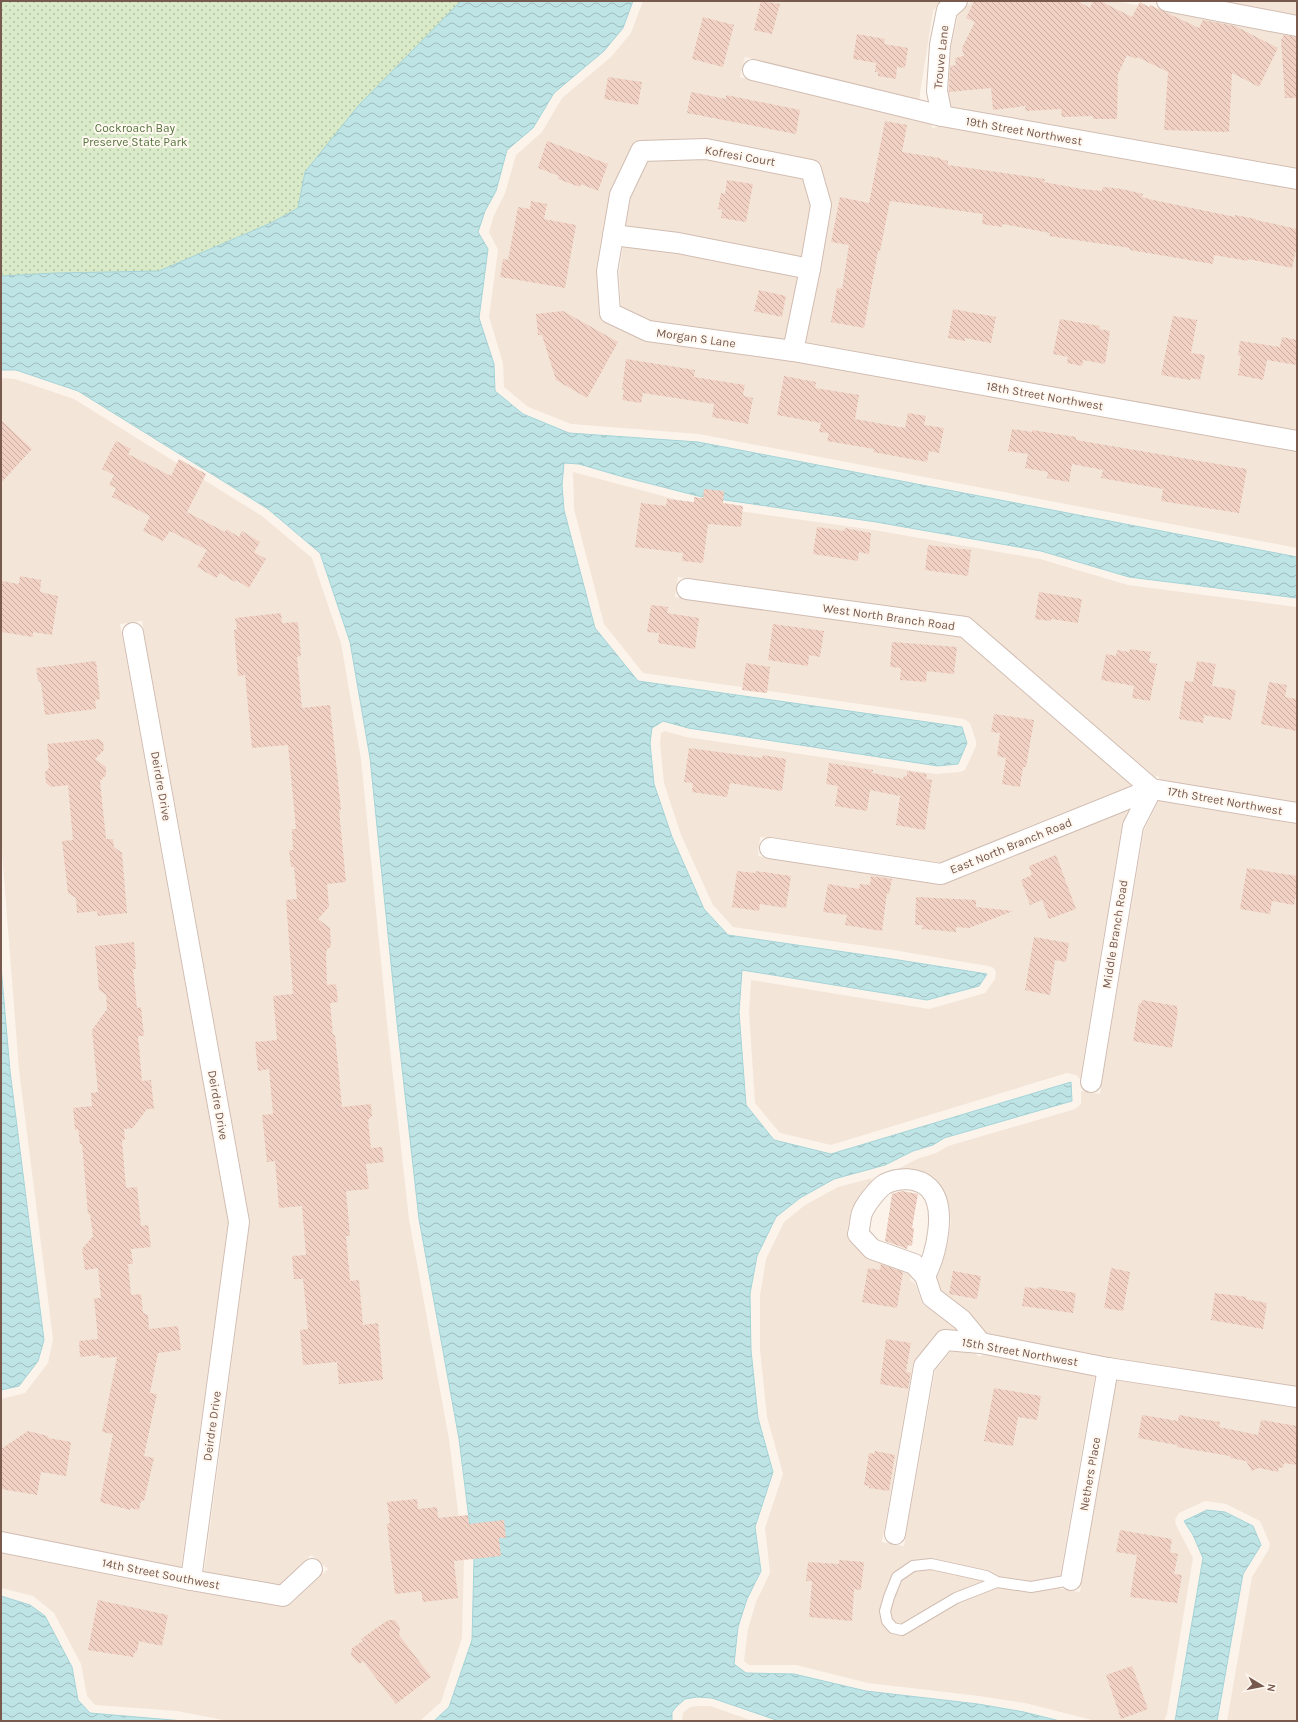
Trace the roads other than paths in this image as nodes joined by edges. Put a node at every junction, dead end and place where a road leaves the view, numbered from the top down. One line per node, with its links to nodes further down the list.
1 (957, 1): 5 (street, Trouve Lane)
2 (1167, 1): 3 (street)
3 (1297, 26)
4 (753, 70): 5 (street, 19th Street Northwest)
5 (942, 116): 6 (street, 19th Street Northwest)
6 (1297, 179)
7 (613, 235): 8 (street); 8 (street, Kofresi Court); 9 (street, Morgan S Lane)
8 (810, 269): 9 (street, Kofresi Court)
9 (793, 351): 10 (street, 18th Street Northwest)
10 (1297, 441)
11 (687, 589): 13 (street, West North Branch Road)
12 (133, 633): 24 (street, Deirdre Drive)
13 (1152, 789): 14 (street, 17th Street Northwest); 15 (street, East North Branch Road); 16 (street, Middle Branch Road)
14 (1297, 813)
15 (770, 848)
16 (1091, 1082)
17 (925, 1276): 17 (street); 18 (street)
18 (981, 1343): 19 (street, 15th Street Northwest); 21 (street, 15th Street Northwest)
19 (1108, 1368): 20 (street, 15th Street Northwest); 25 (street, Nethers Place)
20 (1297, 1397)
21 (895, 1534)
22 (1, 1542): 24 (street, 14th Street Southwest)
23 (312, 1569): 24 (street, 14th Street Southwest)
24 (191, 1580)
25 (1071, 1580): 26 (lane)
26 (997, 1582): 26 (lane)

